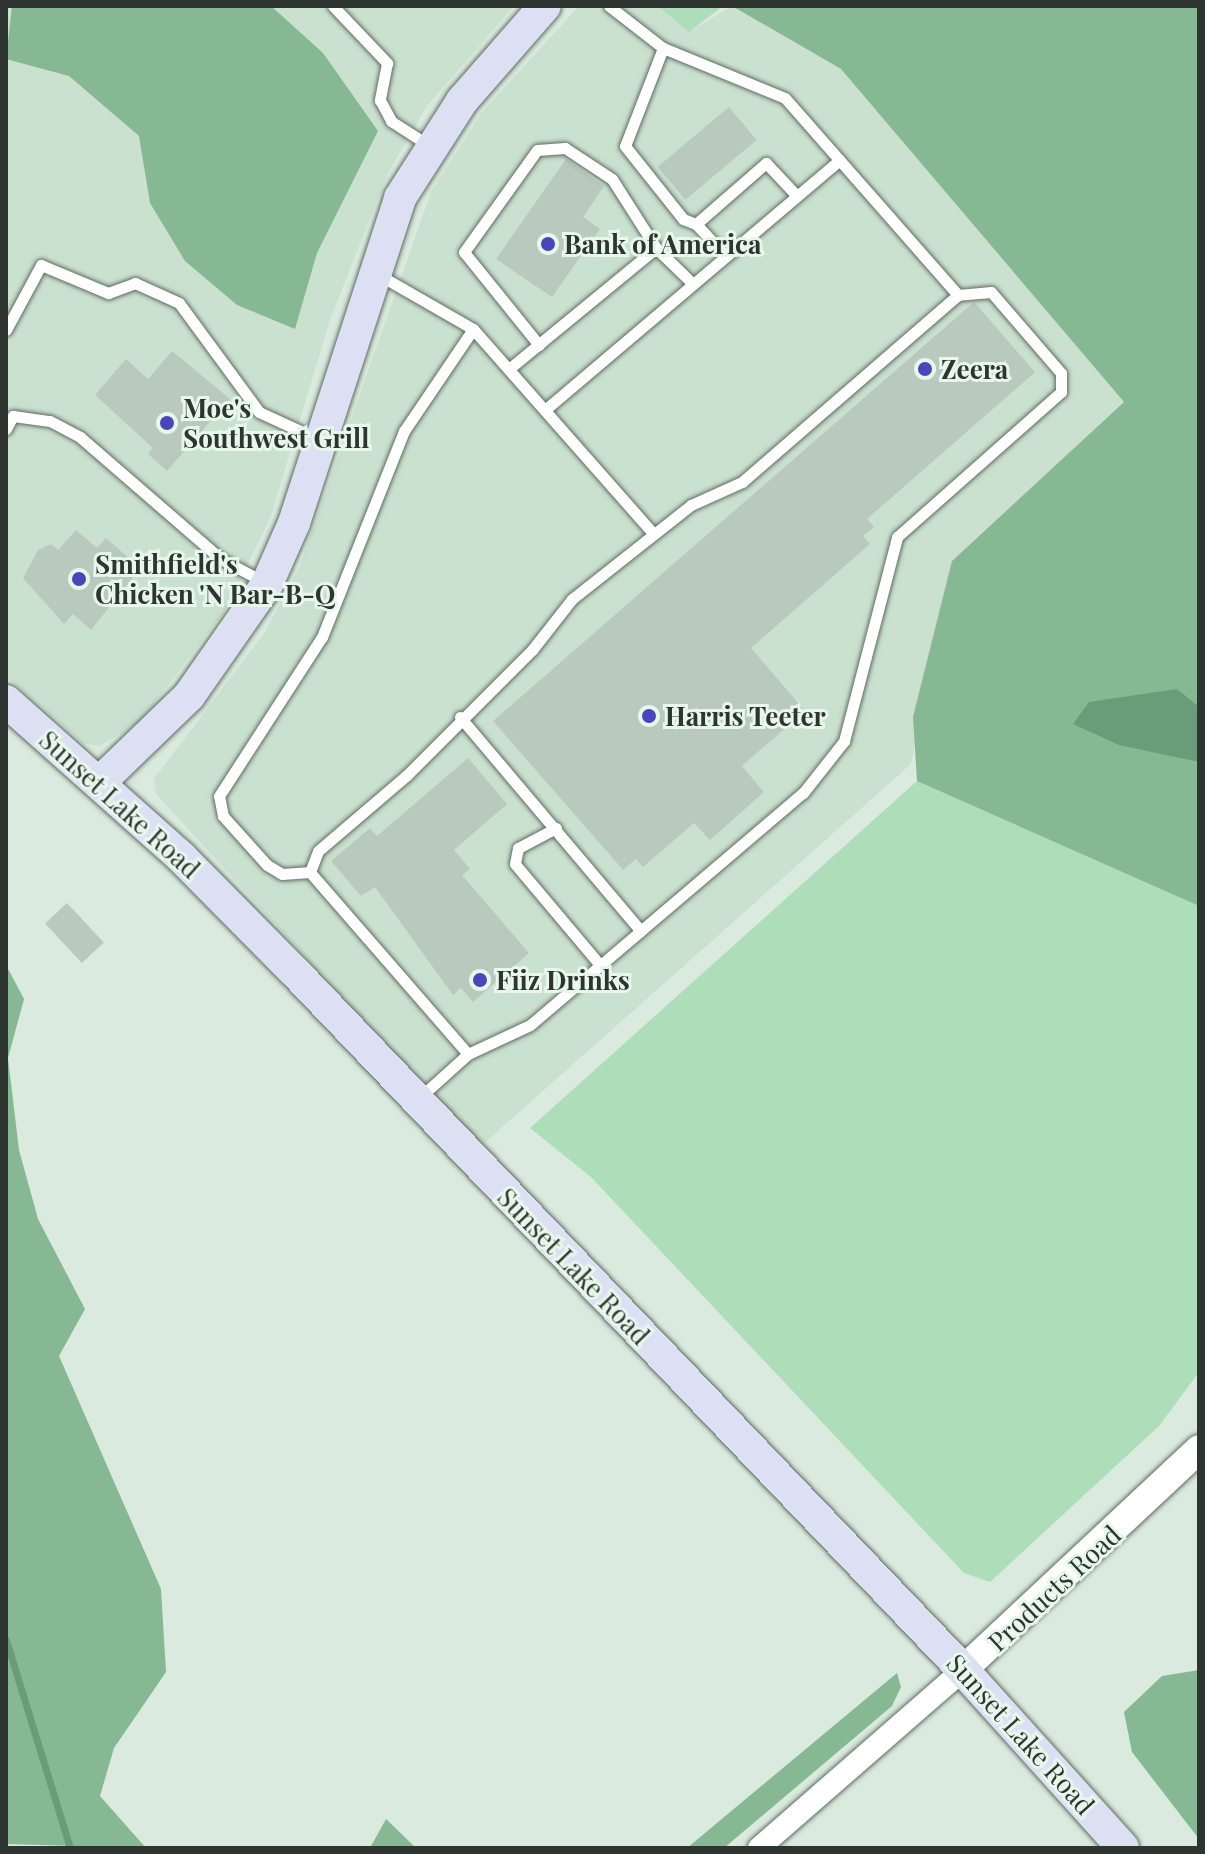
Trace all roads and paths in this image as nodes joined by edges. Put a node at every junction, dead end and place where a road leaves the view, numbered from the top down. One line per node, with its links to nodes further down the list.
1 (333, 6): 5 (lane)
2 (545, 6): 5 (main road)
3 (609, 6): 4 (lane)
4 (663, 48): 6 (lane); 8 (lane)
5 (429, 146): 11 (main road)
6 (840, 160): 7 (lane); 13 (lane)
7 (796, 195): 8 (lane); 10 (lane)
8 (696, 224): 10 (lane)
9 (656, 248): 12 (lane); 16 (lane); 16 (lane)
10 (724, 254): 12 (lane)
11 (371, 272): 14 (lane); 20 (main road)
12 (692, 283): 18 (lane)
13 (958, 295): 21 (lane); 28 (lane)
14 (473, 329): 17 (lane); 27 (lane)
15 (6, 330): 20 (lane)
16 (539, 345): 17 (lane)
17 (510, 368): 18 (lane)
18 (546, 409): 21 (lane)
19 (6, 429): 22 (lane)
20 (321, 440): 22 (main road)
21 (652, 532): 24 (lane)
22 (267, 584): 25 (main road)
23 (6, 701): 25 (main road, Sunset Lake Road)
24 (460, 717): 26 (lane); 27 (lane)
25 (100, 782): 31 (main road, Sunset Lake Road)
26 (556, 828): 28 (lane); 29 (lane)
27 (310, 872): 30 (lane)
28 (641, 931): 29 (lane)
29 (600, 965): 30 (lane)
30 (468, 1054): 31 (lane)
31 (415, 1102): 33 (main road, Sunset Lake Road)
32 (1199, 1449): 33 (street, Products Road)
33 (963, 1670): 34 (street, Products Road); 35 (main road, Sunset Lake Road)
34 (759, 1848)
35 (1123, 1848)

